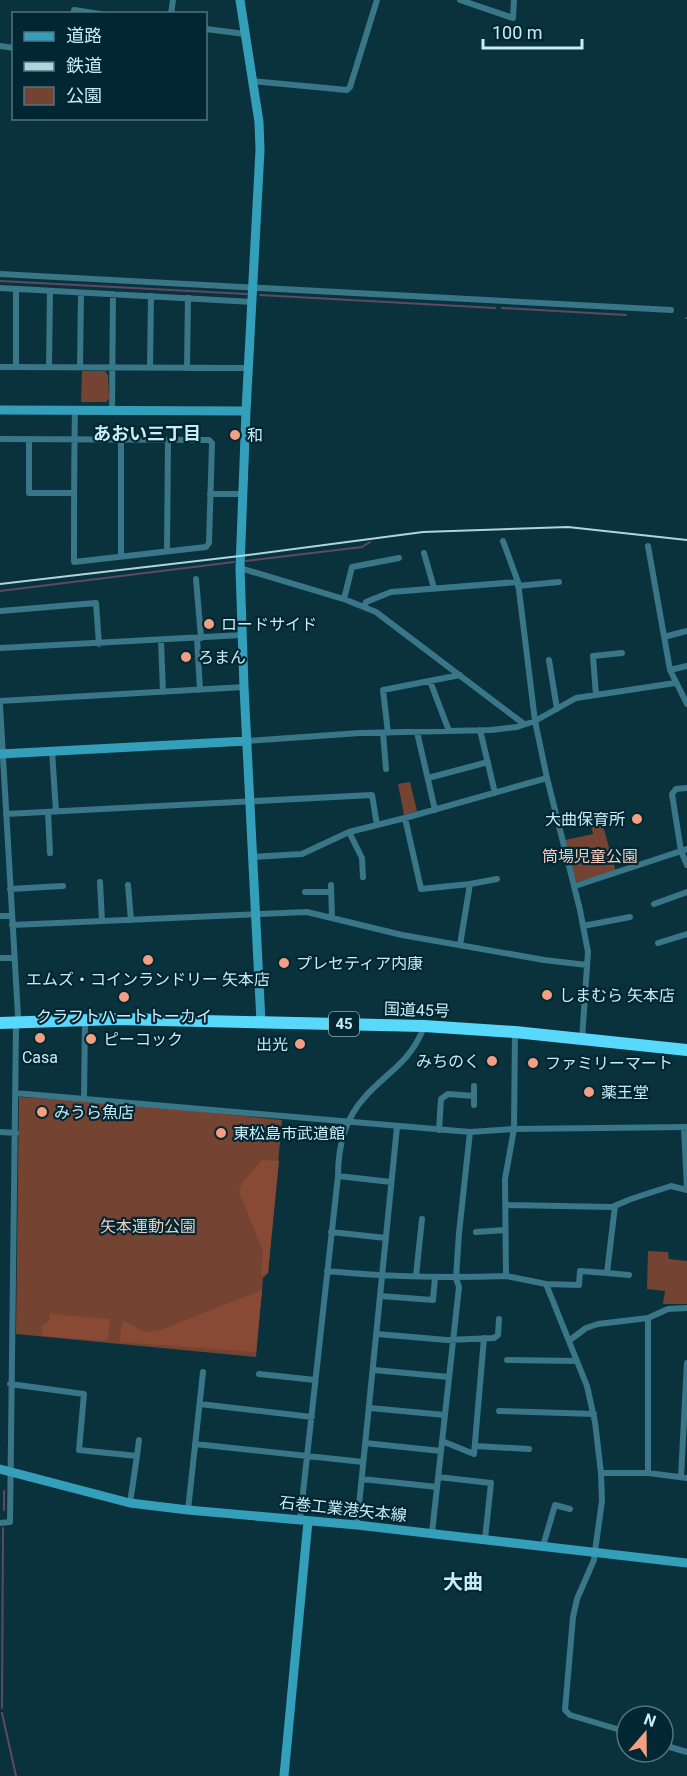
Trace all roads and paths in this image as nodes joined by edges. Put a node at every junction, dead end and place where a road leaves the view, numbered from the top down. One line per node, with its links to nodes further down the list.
1 (76, 0): 6 (street)
2 (240, 0): 8 (street)
3 (377, 0): 9 (street)
4 (460, 0): 5 (street)
5 (514, 0)
6 (74, 12)
7 (207, 29): 8 (street)
8 (245, 34): 9 (street)
9 (252, 81): 12 (street)
10 (0, 274): 12 (street)
11 (0, 288): 13 (street)
12 (254, 288): 19 (street); 20 (street)
13 (16, 289): 14 (street); 22 (street)
14 (50, 291): 15 (street); 23 (street)
15 (81, 293): 16 (street); 24 (street)
16 (112, 294): 17 (street); 25 (street)
17 (151, 296): 18 (street); 26 (street)
18 (188, 298): 19 (street); 27 (street)
19 (253, 302): 28 (street)
20 (671, 310)
21 (0, 367): 22 (street)
22 (16, 367): 23 (street)
23 (49, 367): 24 (street)
24 (80, 367): 25 (street)
25 (112, 367): 26 (street); 31 (street)
26 (150, 367): 27 (street)
27 (187, 368): 28 (street)
28 (249, 368): 32 (street)
29 (0, 410): 30 (street)
30 (75, 410): 31 (street); 35 (street)
31 (112, 411): 32 (street)
32 (246, 411): 40 (street)
33 (0, 439): 34 (street)
34 (29, 440): 35 (street); 38 (street)
35 (75, 440): 36 (street); 38 (street)
36 (122, 440): 37 (street); 45 (street)
37 (168, 440): 39 (street); 43 (street)
38 (74, 493): 45 (street)
39 (210, 494): 40 (street); 43 (street)
40 (243, 494): 47 (street)
41 (503, 541): 50 (street)
42 (648, 546): 57 (street)
43 (167, 551): 45 (street)
44 (424, 553): 51 (street)
45 (121, 556)
46 (399, 558): 52 (street)
47 (240, 568): 52 (street); 56 (street)
48 (196, 579): 58 (street)
49 (559, 582): 50 (street)
50 (518, 584): 51 (street); 76 (street)
51 (434, 588): 53 (street)
52 (344, 599): 53 (street)
53 (364, 606): 66 (street)
54 (0, 611): 60 (street)
55 (687, 631): 57 (street)
56 (242, 635): 58 (street); 69 (street)
57 (664, 637): 65 (street)
58 (199, 638): 59 (street); 70 (street)
59 (161, 640): 60 (street); 71 (street)
60 (99, 644): 61 (street)
61 (0, 648)
62 (622, 653): 72 (street)
63 (549, 660): 75 (street)
64 (687, 666): 65 (street)
65 (670, 670): 68 (street)
66 (460, 675): 67 (street); 77 (street)
67 (430, 681): 79 (street); 81 (street)
68 (675, 683): 72 (street); 74 (street)
69 (244, 687): 70 (street); 82 (street)
70 (200, 690): 71 (street)
71 (163, 692): 73 (street)
72 (596, 695): 75 (street)
73 (0, 703): 84 (street)
74 (687, 704)
75 (557, 709): 76 (street)
76 (535, 721): 77 (street); 87 (street)
77 (524, 724): 78 (street)
78 (480, 730): 79 (street); 85 (street)
79 (449, 731): 80 (street)
80 (417, 732): 81 (street); 88 (street)
81 (386, 733): 82 (street); 86 (street)
82 (247, 741): 83 (street); 92 (street)
83 (52, 751): 84 (street); 95 (street)
84 (1, 754): 91 (street)
85 (488, 762): 88 (street); 90 (street)
86 (386, 769)
87 (547, 777): 90 (street); 113 (street)
88 (428, 778): 93 (street)
89 (687, 788): 100 (street)
90 (495, 793): 93 (street)
91 (2, 796): 96 (street)
92 (250, 803): 95 (street); 98 (street); 102 (street)
93 (435, 810): 97 (street)
94 (48, 812): 95 (street); 96 (street); 101 (street)
95 (56, 812)
96 (6, 814): 105 (street)
97 (405, 818): 98 (street); 109 (street)
98 (377, 825): 99 (street)
99 (349, 832): 102 (street); 106 (street)
100 (684, 850): 103 (street); 113 (street)
101 (50, 853)
102 (252, 857): 119 (street)
103 (687, 865)
104 (0, 869): 105 (street)
105 (9, 869): 114 (street)
106 (363, 877)
107 (497, 879): 109 (street)
108 (100, 882): 125 (street)
109 (470, 884): 130 (street)
110 (128, 885): 124 (street)
111 (330, 885): 116 (street)
112 (63, 886): 114 (street)
113 (574, 886): 127 (street)
114 (10, 889): 121 (street)
115 (305, 892): 116 (street)
116 (331, 892): 123 (street)
117 (687, 892): 118 (street)
118 (654, 904)
119 (256, 914): 123 (street); 124 (street); 136 (street)
120 (0, 916): 121 (street)
121 (11, 916): 126 (street)
122 (630, 917): 127 (street)
123 (332, 918): 130 (street)
124 (131, 920): 125 (street)
125 (102, 921): 126 (street)
126 (12, 926): 132 (street)
127 (583, 926): 133 (street)
128 (687, 934): 129 (street)
129 (658, 943)
130 (460, 945): 133 (street)
131 (0, 958): 132 (street)
132 (14, 958): 135 (street)
133 (586, 964): 140 (street)
134 (86, 1019): 135 (highway, 国道45号 / 45); 136 (highway, 国道45号 / 45); 145 (street)
135 (17, 1022): 137 (highway, 国道45号 / 45); 143 (street)
136 (261, 1022): 138 (highway, 国道45号 / 45)
137 (0, 1023)
138 (424, 1026): 139 (highway, 国道45号 / 45); 147 (street)
139 (515, 1032): 140 (highway, 国道45号 / 45); 150 (street)
140 (582, 1040): 141 (highway, 国道45号 / 45)
141 (687, 1050)
142 (474, 1086): 144 (street)
143 (15, 1093): 145 (street); 154 (street)
144 (474, 1096): 146 (street); 151 (street)
145 (84, 1099): 147 (street)
146 (474, 1105)
147 (349, 1123): 148 (street); 155 (street)
148 (397, 1127): 151 (street); 156 (street)
149 (686, 1127): 150 (street); 157 (street)
150 (514, 1129): 153 (street); 158 (street)
151 (439, 1130): 153 (street)
152 (0, 1132): 154 (street)
153 (470, 1132): 172 (street)
154 (16, 1133): 190 (street)
155 (338, 1176): 156 (street); 162 (street)
156 (391, 1182): 164 (street)
157 (687, 1189): 159 (street)
158 (506, 1205): 159 (street); 161 (street)
159 (615, 1206): 166 (street)
160 (422, 1219): 169 (street)
161 (505, 1230): 163 (street); 170 (street)
162 (332, 1232): 164 (street); 165 (street)
163 (476, 1232)
164 (386, 1238): 168 (street)
165 (327, 1271): 168 (street); 189 (street)
166 (607, 1274): 167 (street); 173 (street)
167 (629, 1275)
168 (382, 1276): 169 (street); 174 (street)
169 (416, 1276): 171 (street)
170 (506, 1276): 172 (street); 173 (street)
171 (435, 1278): 172 (street); 174 (street)
172 (456, 1278): 180 (street)
173 (546, 1284): 181 (street)
174 (380, 1296): 178 (street)
175 (687, 1308): 176 (street)
176 (648, 1318): 181 (street); 212 (street)
177 (499, 1319): 179 (street)
178 (377, 1334): 180 (street); 185 (street)
179 (484, 1338): 180 (street); 202 (street)
180 (453, 1339): 188 (street)
181 (570, 1340): 183 (street)
182 (507, 1360): 183 (street)
183 (577, 1361): 194 (street)
184 (687, 1364): 197 (street)
185 (374, 1370): 188 (street); 192 (street)
186 (203, 1372): 191 (street)
187 (259, 1374): 189 (street)
188 (449, 1377): 195 (street)
189 (315, 1380): 196 (street)
190 (10, 1384): 205 (street); 210 (street)
191 (200, 1404): 196 (street); 201 (street)
192 (369, 1408): 195 (street); 200 (street)
193 (499, 1411): 194 (street)
194 (594, 1414): 211 (street)
195 (445, 1415): 199 (street)
196 (312, 1417): 206 (street)
197 (684, 1433): 208 (street)
198 (139, 1440): 205 (street)
199 (442, 1441): 202 (street); 204 (street)
200 (365, 1443): 204 (street); 207 (street)
201 (195, 1444): 206 (street); 219 (street)
202 (475, 1446): 203 (street)
203 (529, 1449)
204 (441, 1451): 213 (street)
205 (136, 1456): 217 (street)
206 (307, 1457): 207 (street); 220 (street)
207 (363, 1462): 215 (street)
208 (684, 1463): 214 (street)
209 (0, 1469): 210 (street, 石巻工業港矢本線)
210 (11, 1471): 217 (street, 石巻工業港矢本線); 221 (street)
211 (601, 1473): 212 (street); 226 (street)
212 (648, 1473): 214 (street)
213 (438, 1477): 216 (street); 224 (street)
214 (684, 1478)
215 (362, 1479): 216 (street); 222 (street)
216 (437, 1487): 223 (street)
217 (130, 1503): 219 (street, 石巻工業港矢本線)
218 (570, 1509): 225 (street)
219 (188, 1510): 220 (street, 石巻工業港矢本線)
220 (304, 1520): 222 (street, 石巻工業港矢本線); 229 (street)
221 (0, 1523)
222 (357, 1525): 223 (street, 石巻工業港矢本線)
223 (432, 1533): 224 (street, 石巻工業港矢本線)
224 (485, 1539): 225 (street, 石巻工業港矢本線)
225 (543, 1546): 226 (street, 石巻工業港矢本線)
226 (595, 1551): 227 (street, 石巻工業港矢本線); 228 (street)
227 (687, 1563)
228 (615, 1728)
229 (284, 1776)

